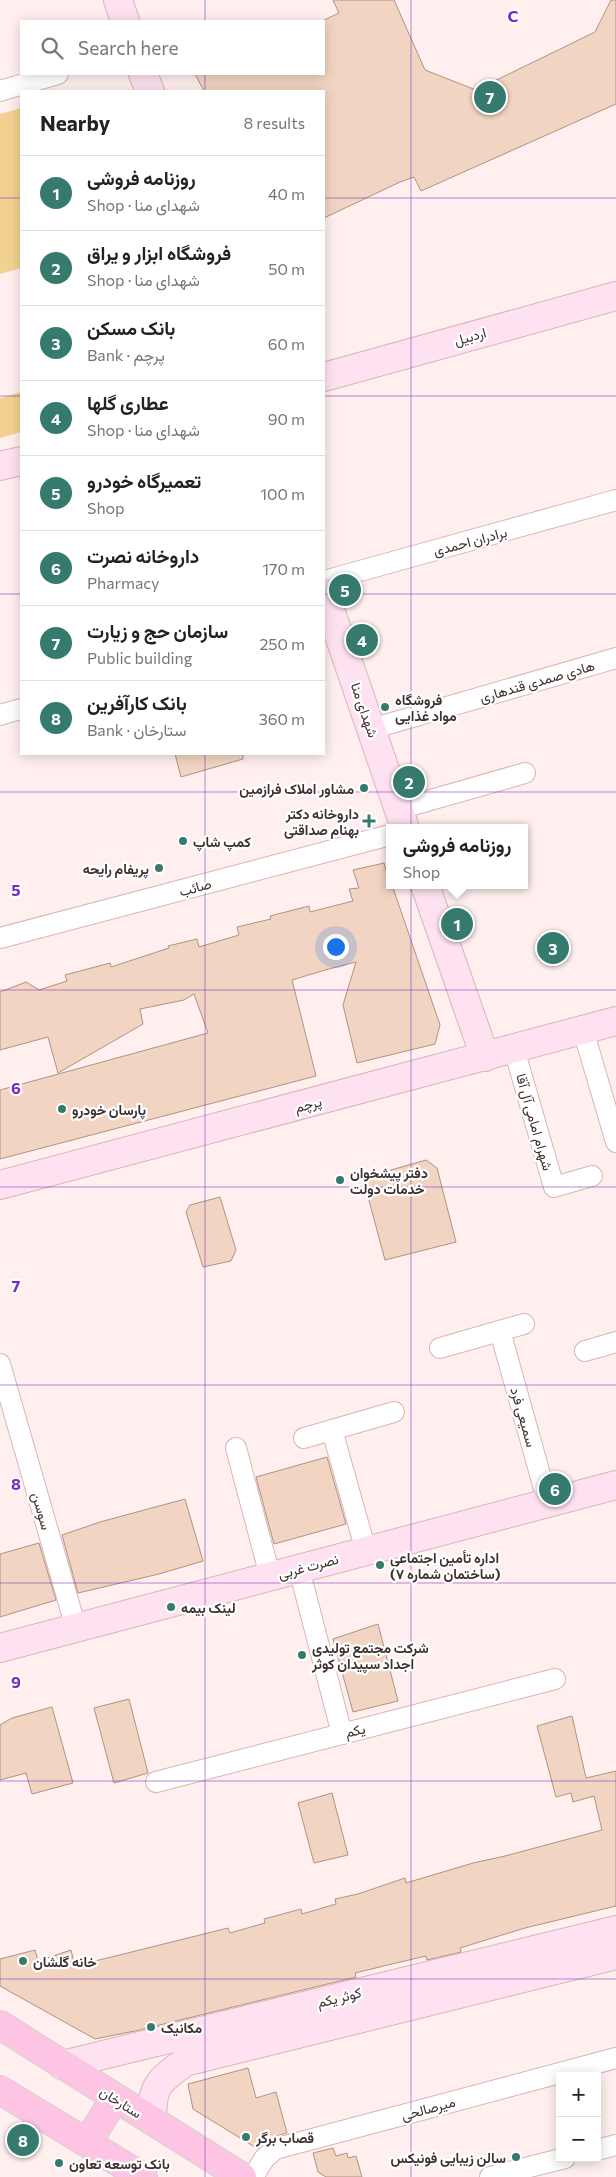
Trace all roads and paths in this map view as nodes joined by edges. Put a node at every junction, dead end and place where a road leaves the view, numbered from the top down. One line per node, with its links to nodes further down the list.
1 (118, 0): 2 (street)
2 (125, 20)
3 (55, 75): 6 (street)
4 (144, 75): 5 (street)
5 (150, 90)
6 (0, 92)
7 (616, 296): 8 (street, اردبیل)
8 (325, 377)
9 (20, 461): 10 (street)
10 (0, 466)
11 (616, 500): 12 (street, برادران احمدی)
12 (325, 581)
13 (325, 598): 14 (street, شهدای منا)
14 (330, 627): 18 (street, شهدای منا)
15 (616, 658): 18 (street, هادی صمدی قندهاری)
16 (20, 709): 17 (street)
17 (0, 714)
18 (371, 730): 20 (street, شهدای منا)
19 (525, 774): 20 (street)
20 (402, 818)
21 (386, 836): 23 (street, صائب)
22 (426, 889): 27 (street)
23 (0, 938)
24 (616, 1021): 25 (street, پرچم)
25 (583, 1030): 26 (street, پرچم); 28 (street)
26 (514, 1049): 27 (street, پرچم); 29 (street, شهرام امامی آل آقا)
27 (485, 1057): 30 (street, پرچم)
28 (616, 1142)
29 (592, 1176)
30 (0, 1185)
31 (524, 1324): 32 (street)
32 (500, 1331): 34 (street); 42 (street, سمیعی فرد)
33 (616, 1342): 35 (street)
34 (440, 1348)
35 (585, 1351)
36 (0, 1364): 46 (street, سوسن)
37 (394, 1412): 38 (street)
38 (332, 1430): 39 (street); 43 (street)
39 (304, 1438)
40 (236, 1448): 45 (street)
41 (616, 1485): 42 (street, نصرت غربی)
42 (548, 1503): 43 (street, نصرت غربی)
43 (366, 1551): 44 (street, نصرت غربی)
44 (299, 1569): 45 (street, نصرت غربی); 49 (street)
45 (270, 1576): 46 (street, نصرت غربی)
46 (76, 1628): 47 (street, نصرت غربی)
47 (0, 1648)
48 (555, 1679): 49 (street, یکم)
49 (342, 1734): 50 (street, یکم)
50 (156, 1782)
51 (616, 1930): 55 (street, کوثر یکم)
52 (616, 1954): 58 (street)
53 (0, 2025): 55 (main road, ستارخان)
54 (616, 2058): 65 (street, میرصالحی)
55 (62, 2065): 57 (main road, ستارخان)
56 (0, 2090): 59 (main road)
57 (115, 2098): 58 (main road, ستارخان); 59 (main road)
58 (152, 2121): 64 (main road, ستارخان)
59 (87, 2143): 63 (main road)
60 (616, 2145): 61 (street)
61 (601, 2149)
62 (556, 2160): 66 (street)
63 (143, 2177)
64 (242, 2177)
65 (253, 2177)
66 (490, 2177)

